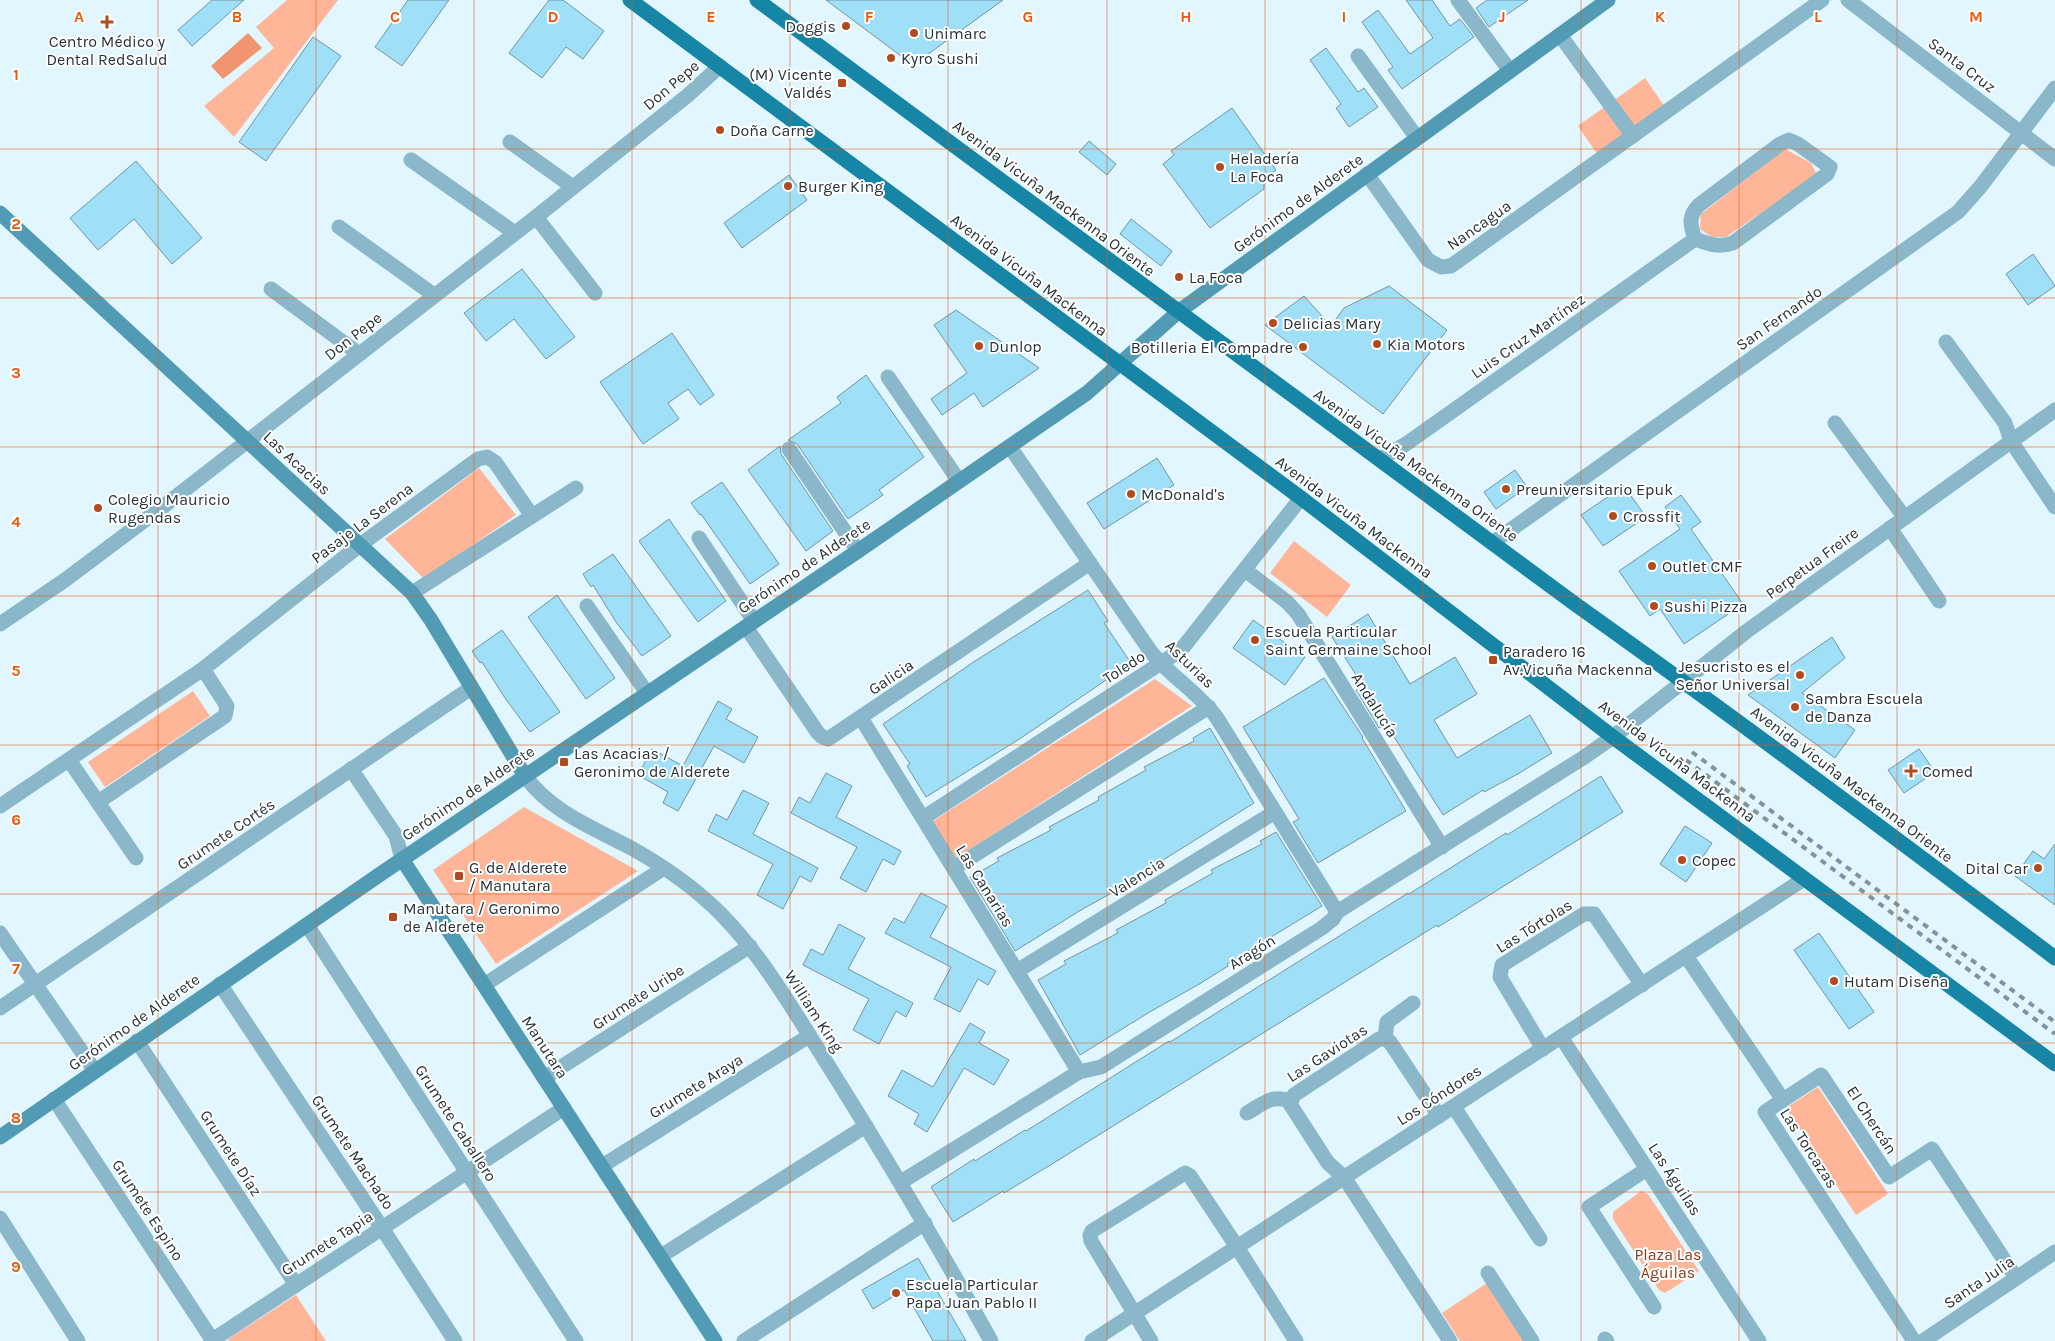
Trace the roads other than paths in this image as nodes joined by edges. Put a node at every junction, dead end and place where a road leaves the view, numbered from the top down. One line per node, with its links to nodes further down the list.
1 (630, 0): 9 (main road, Avenida Vicuña Mackenna)
2 (757, 0): 28 (main road, Avenida Vicuña Mackenna Oriente)
3 (1458, 0): 10 (street)
4 (1822, 0): 13 (street, Nancagua)
5 (1848, 0): 12 (street, Santa Cruz)
6 (1600, 2): 7 (main road, Gerónimo de Alderete)
7 (1560, 35): 10 (main road, Gerónimo de Alderete); 13 (street)
8 (1358, 56): 14 (street)
9 (720, 66): 19 (street, Don Pepe); 31 (main road, Avenida Vicuña Mackenna)
10 (1510, 71): 14 (main road, Gerónimo de Alderete)
11 (2055, 88): 12 (street, San Fernando)
12 (2021, 133): 16 (street, Santa Cruz); 48 (street, San Fernando)
13 (1633, 136): 18 (street, Nancagua)
14 (1417, 138): 18 (main road, Gerónimo de Alderete)
15 (510, 142): 19 (street)
16 (2055, 159)
17 (410, 160): 23 (street)
18 (1367, 174): 28 (main road, Gerónimo de Alderete)
19 (573, 186): 21 (street, Don Pepe)
20 (0, 213): 35 (main road, Las Acacias)
21 (536, 216): 23 (street, Don Pepe); 26 (street)
22 (339, 227): 27 (street)
23 (515, 233): 27 (street, Don Pepe)
24 (1695, 239): 24 (street); 39 (street, Luis Cruz Martínez)
25 (271, 289): 30 (street)
26 (594, 293)
27 (434, 295): 30 (street, Don Pepe)
28 (1178, 312): 31 (main road, Gerónimo de Alderete); 39 (main road, Avenida Vicuña Mackenna Oriente)
29 (1946, 342): 36 (street)
30 (359, 354): 35 (street, Don Pepe)
31 (1120, 364): 37 (main road, Gerónimo de Alderete); 42 (main road, Avenida Vicuña Mackenna)
32 (888, 377): 40 (street)
33 (2055, 410): 36 (street, Perpetua Freire)
34 (1835, 422): 45 (street)
35 (246, 441): 49 (main road, Las Acacias); 56 (street, Don Pepe)
36 (2011, 442): 43 (street); 45 (street, Perpetua Freire)
37 (1010, 446): 40 (main road, Gerónimo de Alderete); 51 (street, Asturias)
38 (789, 449): 50 (street)
39 (1380, 460): 48 (main road, Avenida Vicuña Mackenna Oriente)
40 (959, 481): 50 (main road, Gerónimo de Alderete)
41 (576, 488): 44 (street)
42 (1301, 498): 52 (street, Toledo); 65 (main road, Avenida Vicuña Mackenna)
43 (2055, 508)
44 (532, 516): 49 (street, Pasaje La Serena); 53 (street)
45 (1905, 518): 46 (street, Perpetua Freire)
46 (1890, 528): 54 (street); 60 (street, Perpetua Freire)
47 (699, 538): 57 (street)
48 (1492, 543): 60 (main road, Avenida Vicuña Mackenna Oriente)
49 (360, 545): 53 (main road, Las Acacias); 59 (street, Pasaje La Serena)
50 (858, 551): 57 (main road, Gerónimo de Alderete)
51 (1090, 563): 58 (street, Asturias); 64 (street, Galicia)
52 (1245, 570): 58 (street, Toledo); 73 (street, Andalucía)
53 (412, 594): 61 (main road, Las Acacias)
54 (1939, 600)
55 (587, 606): 62 (street)
56 (0, 624)
57 (750, 624): 62 (main road, Gerónimo de Alderete); 64 (street, Galicia)
58 (1161, 664): 63 (street, Asturias); 72 (street, Toledo)
59 (203, 669): 66 (street, Pasaje La Serena); 69 (street)
60 (1683, 681): 65 (street, Perpetua Freire); 84 (main road, Avenida Vicuña Mackenna Oriente)
61 (471, 688): 67 (street, Grumete Cortés); 68 (main road, Las Acacias)
62 (647, 694): 68 (main road, Gerónimo de Alderete)
63 (1209, 706): 71 (street, Asturias); 77 (street)
64 (862, 718): 72 (street, Las Canarias)
65 (1613, 737): 73 (street, Aragón); 78 (main road, Avenida Vicuña Mackenna)
66 (69, 760): 69 (street); 70 (street, Pasaje La Serena)
67 (351, 769): 75 (street, Manutara); 86 (street, Grumete Cortés)
68 (525, 776): 75 (main road, Gerónimo de Alderete); 76 (street, William King)
69 (98, 802): 74 (street)
70 (0, 806)
71 (1275, 812): 79 (street, Asturias); 85 (street, Valencia)
72 (923, 818): 77 (street, Las Canarias)
73 (1442, 847): 79 (street, Aragón)
74 (136, 858)
75 (402, 859): 80 (main road, Gerónimo de Alderete); 88 (main road, Manutara)
76 (664, 868): 82 (street, William King); 88 (street)
77 (954, 868): 85 (street, Las Canarias)
78 (1804, 879): 83 (street, Los Cóndores); 97 (main road, Avenida Vicuña Mackenna)
79 (1337, 912): 99 (street, Aragón)
80 (307, 924): 87 (main road, Gerónimo de Alderete); 112 (street, Grumete Caballero)
81 (0, 933): 86 (street)
82 (750, 946): 92 (street, William King); 100 (street, Grumete Uribe)
83 (1686, 956): 89 (street, Los Cóndores); 102 (street, Las Torcazas)
84 (2055, 958)
85 (1017, 972): 99 (street, Las Canarias)
86 (35, 984): 91 (street, Grumete Cortés); 98 (street)
87 (220, 984): 95 (main road, Gerónimo de Alderete); 117 (street, Grumete Machado)
88 (484, 985): 100 (main road, Manutara)
89 (1642, 985): 93 (street, Los Cóndores); 96 (street, Las Tórtolas)
90 (1414, 1003): 94 (street)
91 (0, 1008)
92 (809, 1036): 108 (street, William King); 110 (street, Grumete Araya)
93 (1562, 1037): 96 (street, Los Cóndores); 111 (street, Las Águilas)
94 (1385, 1038): 103 (street, Las Gaviotas); 107 (street, Las Gaviotas)
95 (137, 1041): 98 (main road, Gerónimo de Alderete); 124 (street, Grumete Díaz)
96 (1543, 1049): 104 (street, Los Cóndores)
97 (2055, 1064)
98 (95, 1071): 101 (main road, Gerónimo de Alderete)
99 (1079, 1072): 114 (street, Aragón)
100 (544, 1078): 105 (main road, Manutara)
101 (54, 1099): 109 (main road, Gerónimo de Alderete); 128 (street, Grumete Espino)
102 (1783, 1100): 123 (street, El Chercán); 140 (street, Las Torcazas)
103 (1291, 1101): 106 (street); 113 (street, Las Gaviotas)
104 (1454, 1106): 107 (street, Los Cóndores); 118 (street)
105 (564, 1108): 110 (main road, Manutara); 112 (street, Grumete Tapia)
106 (1247, 1113)
107 (1439, 1116): 113 (street, Los Cóndores)
108 (866, 1126): 114 (street, William King); 121 (street)
109 (0, 1137)
110 (602, 1166): 121 (main road, Manutara)
111 (1648, 1169): 125 (street); 139 (street, Las Águilas)
112 (467, 1172): 117 (street, Grumete Tapia); 130 (street, Grumete Caballero)
113 (1344, 1177): 119 (street, Los Cóndores); 137 (street, Las Gaviotas)
114 (901, 1182): 116 (street, William King)
115 (0, 1218): 127 (street)
116 (925, 1223): 132 (street); 133 (street, William King)
117 (382, 1228): 124 (street, Grumete Tapia); 129 (street, Grumete Machado)
118 (1540, 1239)
119 (1237, 1247): 126 (street, Los Cóndores); 126 (street); 136 (street)
120 (2055, 1252): 123 (street, Santa Julia)
121 (660, 1256): 131 (main road, Manutara)
122 (1488, 1273): 138 (street)
123 (2016, 1278): 141 (street, Santa Julia)
124 (296, 1285): 128 (street, Grumete Tapia)
125 (1654, 1307)
126 (1134, 1314): 134 (street, Los Cóndores); 135 (street)
127 (78, 1341)
128 (212, 1341)
129 (455, 1341)
130 (576, 1341)
131 (715, 1341)
132 (744, 1341)
133 (991, 1341)
134 (1092, 1341)
135 (1151, 1341)
136 (1296, 1341)
137 (1450, 1341)
138 (1532, 1341)
139 (1759, 1341)
140 (1914, 1341)
141 (1923, 1341)

